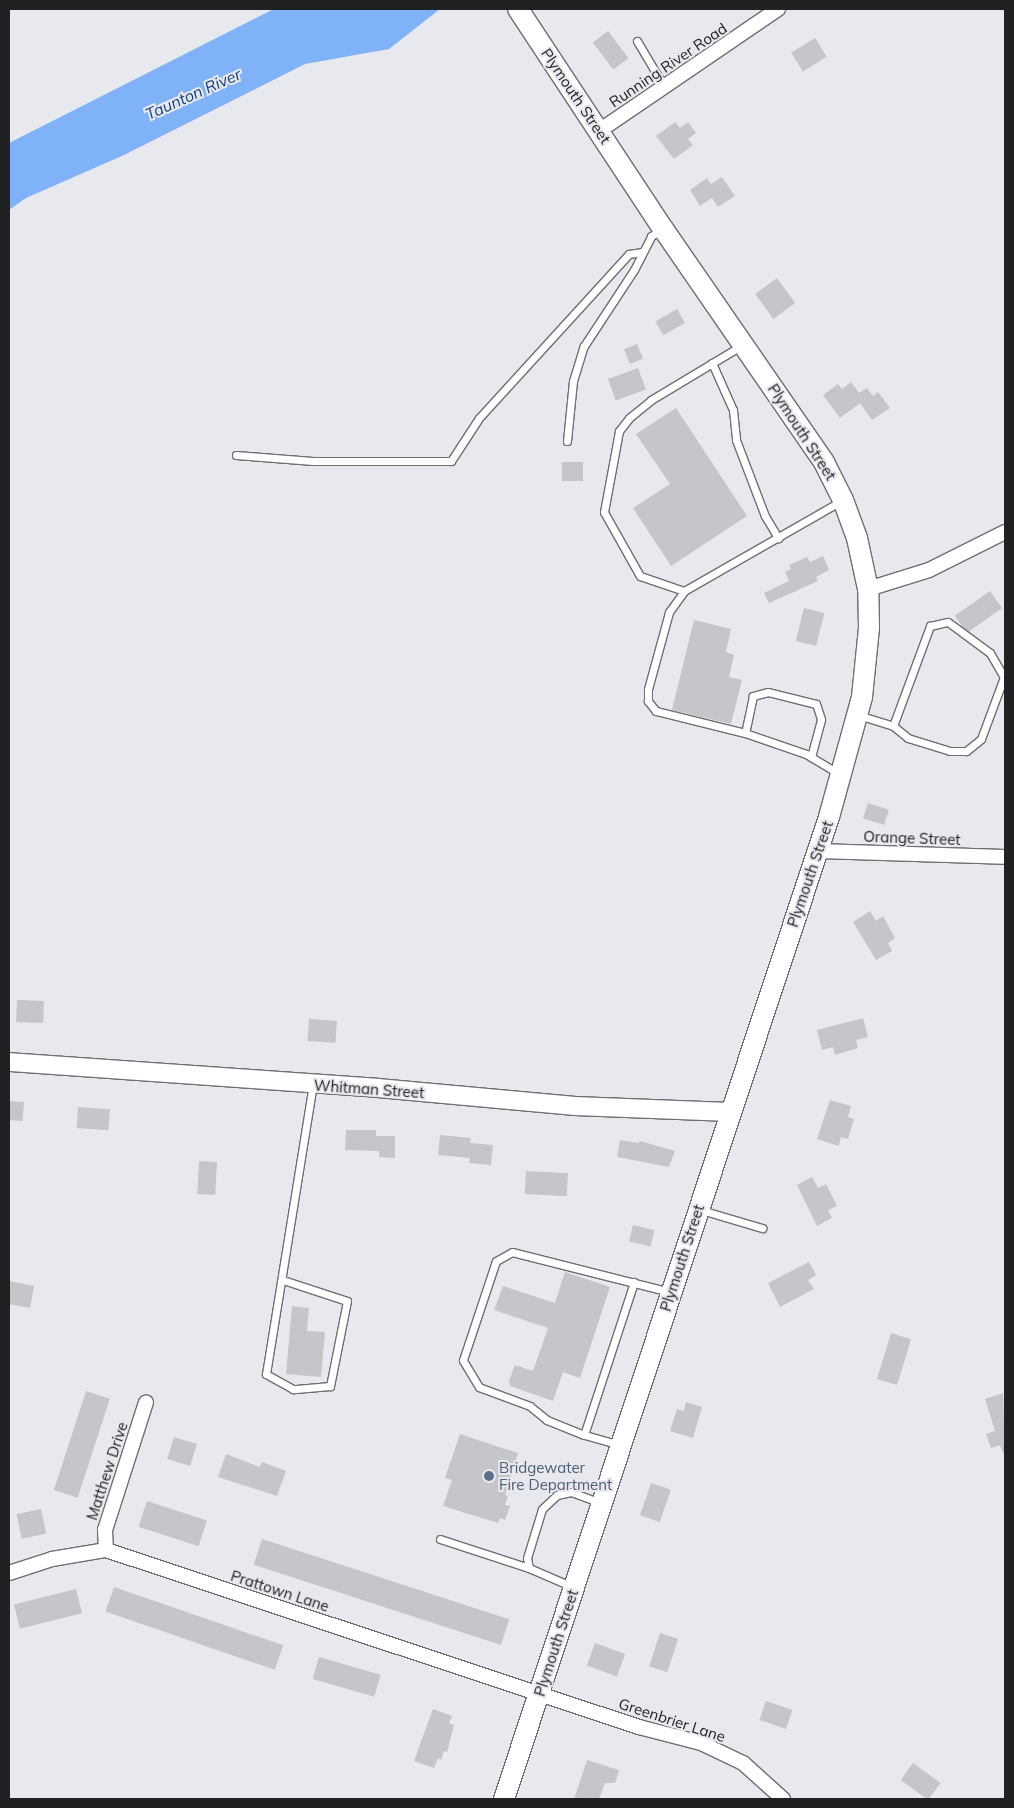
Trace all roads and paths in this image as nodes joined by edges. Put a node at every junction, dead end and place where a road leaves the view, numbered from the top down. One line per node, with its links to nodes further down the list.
1 (518, 9): 5 (main road, Plymouth Street)
2 (778, 9): 4 (street, Running River Road)
3 (637, 41): 4 (lane)
4 (665, 88): 5 (street, Running River Road)
5 (599, 131): 6 (main road, Plymouth Street)
6 (663, 229): 7 (lane); 8 (main road, Plymouth Street)
7 (642, 252): 10 (lane); 11 (lane)
8 (744, 344): 9 (lane); 12 (main road, Plymouth Street)
9 (712, 363): 14 (lane); 16 (lane)
10 (567, 441)
11 (236, 456)
12 (843, 500): 14 (lane); 15 (main road, Plymouth Street)
13 (1005, 532): 15 (street)
14 (778, 538): 16 (lane)
15 (868, 589): 17 (main road, Plymouth Street)
16 (684, 591): 19 (lane)
17 (857, 715): 18 (lane); 21 (main road, Plymouth Street)
18 (893, 726): 18 (lane)
19 (744, 733): 20 (lane); 20 (lane)
20 (812, 757): 21 (lane)
21 (841, 774): 22 (main road, Plymouth Street)
22 (817, 851): 23 (street, Orange Street); 26 (main road, Plymouth Street)
23 (1005, 857)
24 (9, 1062): 25 (street, Whitman Street)
25 (313, 1085): 26 (street, Whitman Street); 29 (lane)
26 (730, 1112): 27 (main road, Plymouth Street)
27 (698, 1209): 28 (lane); 31 (main road, Plymouth Street)
28 (762, 1228)
29 (283, 1280): 29 (lane)
30 (634, 1282): 31 (lane); 33 (lane); 33 (lane)
31 (671, 1292): 34 (main road, Plymouth Street)
32 (146, 1402): 37 (street, Matthew Drive)
33 (584, 1435): 34 (lane)
34 (621, 1445): 35 (main road, Plymouth Street)
35 (602, 1503): 38 (lane); 40 (main road, Plymouth Street)
36 (440, 1539): 38 (lane)
37 (106, 1550): 39 (street, Prattown Lane); 41 (street, Prattown Lane)
38 (529, 1568): 40 (lane)
39 (9, 1572)
40 (574, 1587): 41 (main road, Plymouth Street)
41 (539, 1694): 42 (main road, Plymouth Street); 43 (street, Greenbrier Lane)
42 (504, 1799)
43 (783, 1799)

